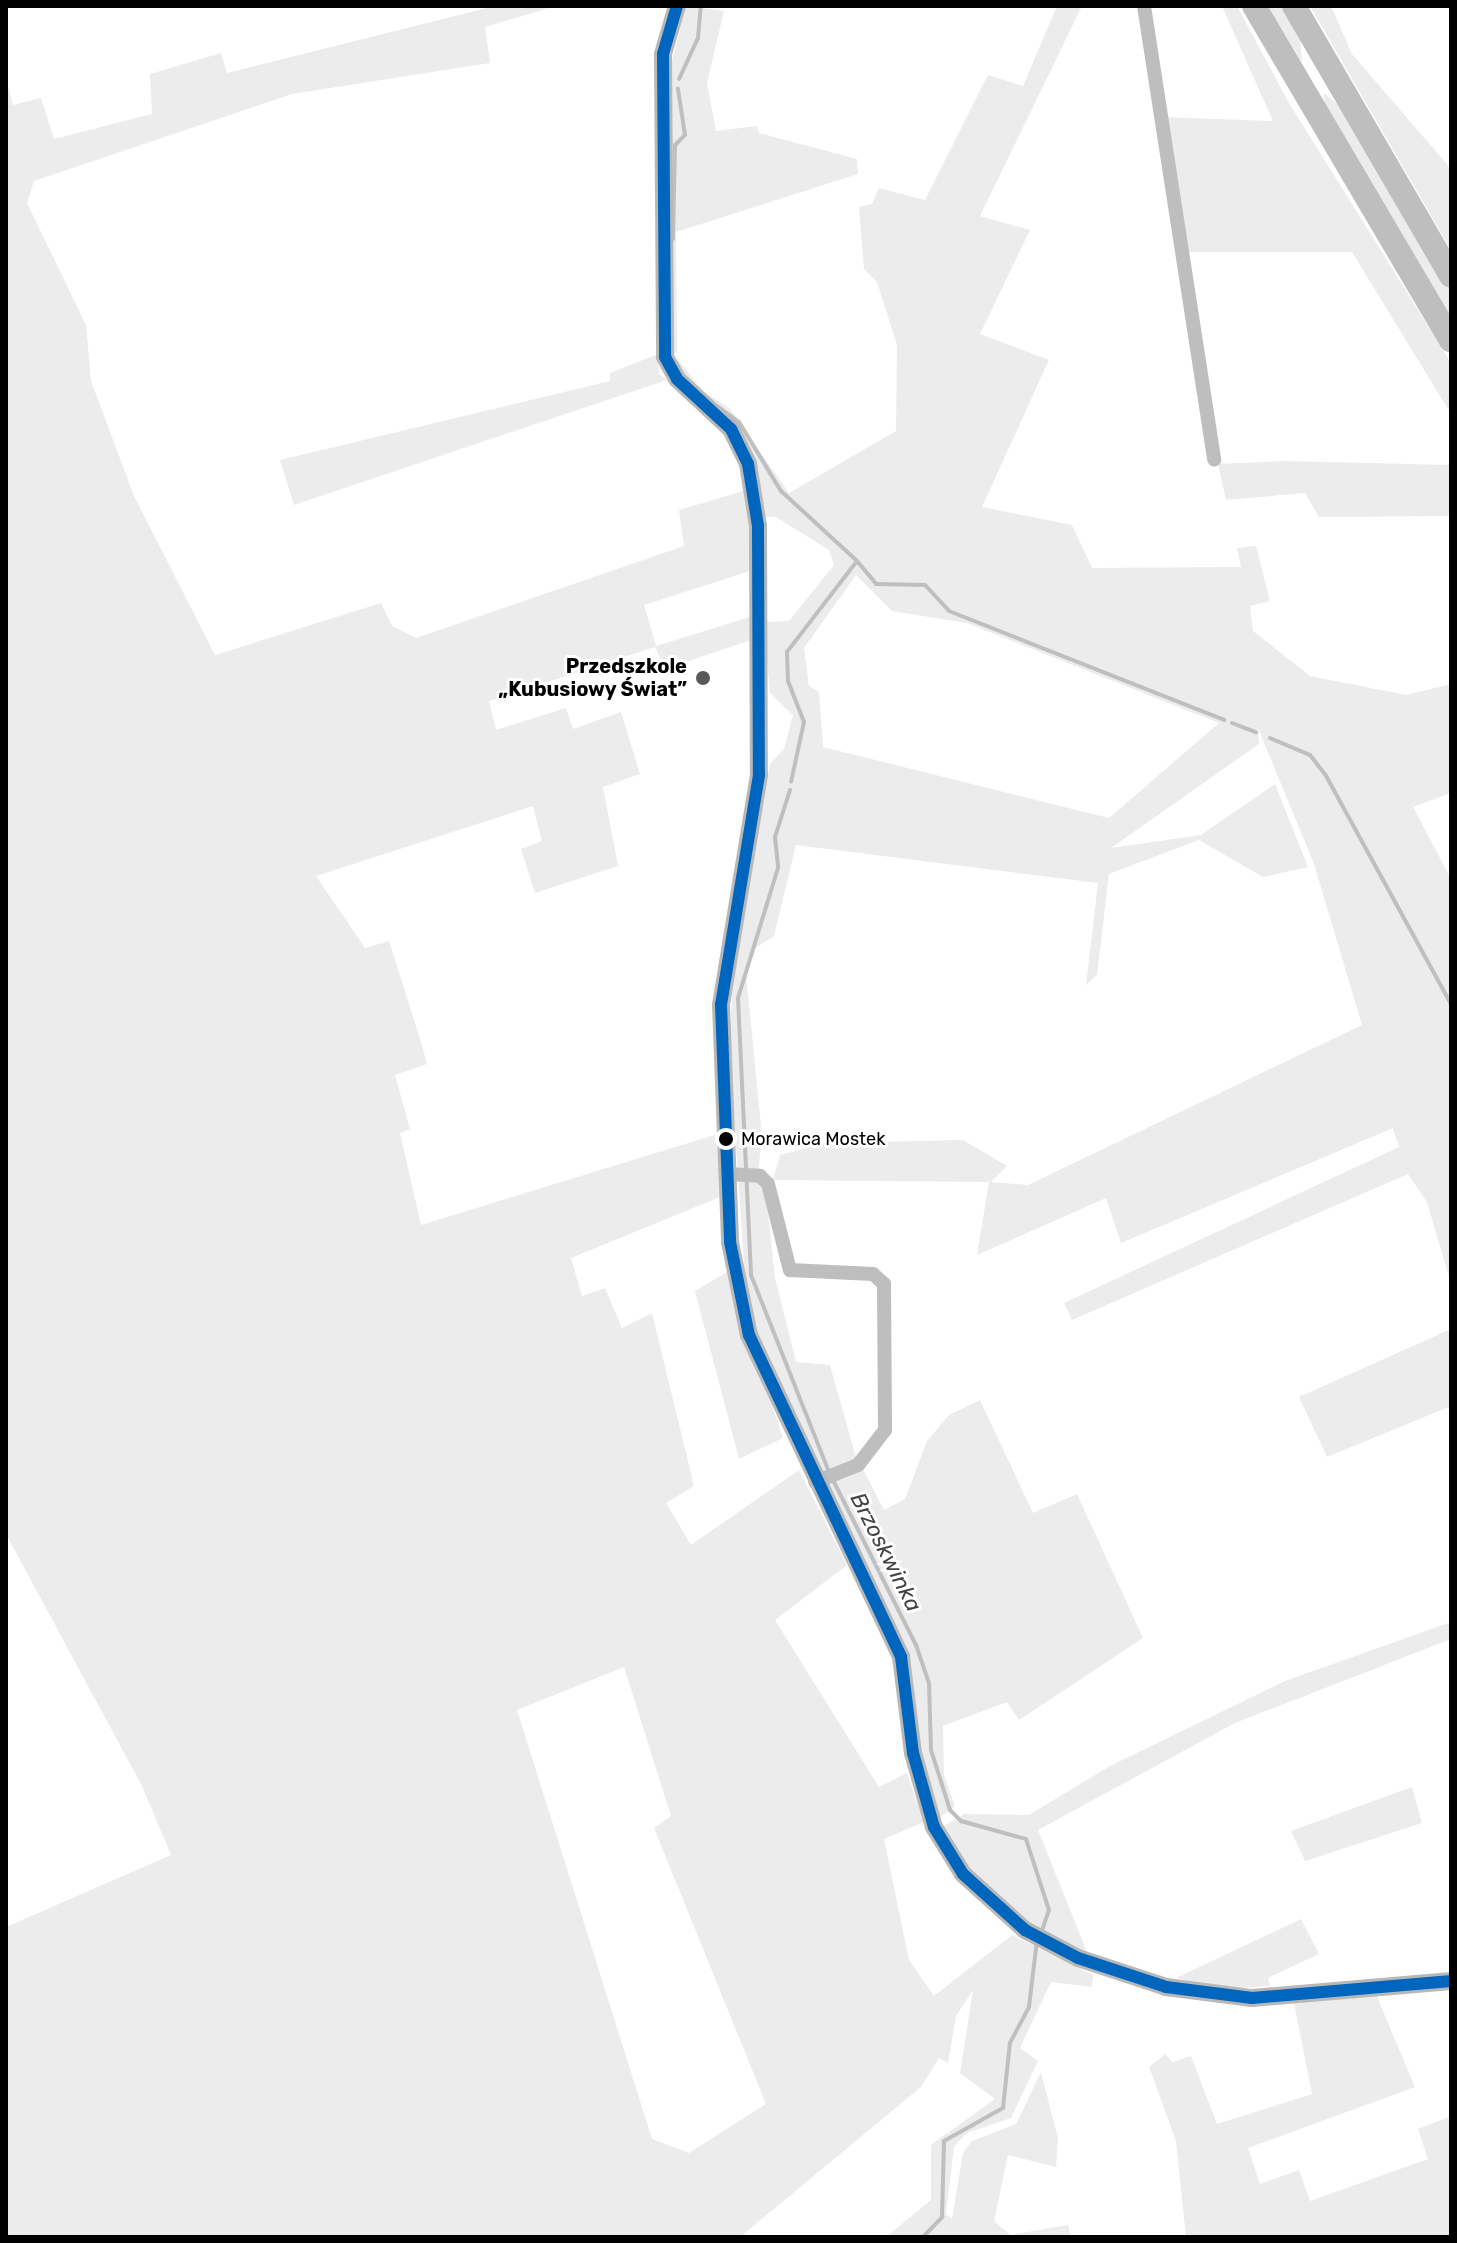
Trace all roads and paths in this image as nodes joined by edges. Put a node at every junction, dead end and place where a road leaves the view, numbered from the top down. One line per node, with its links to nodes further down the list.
1 (677, 6): 8 (street)
2 (1144, 6): 7 (street)
3 (1254, 6): 6 (highway)
4 (1294, 6): 5 (highway)
5 (1451, 276)
6 (1451, 340)
7 (1214, 460)
8 (742, 1175): 9 (street); 9 (street)
9 (826, 1478): 10 (street)
10 (1451, 1981)

